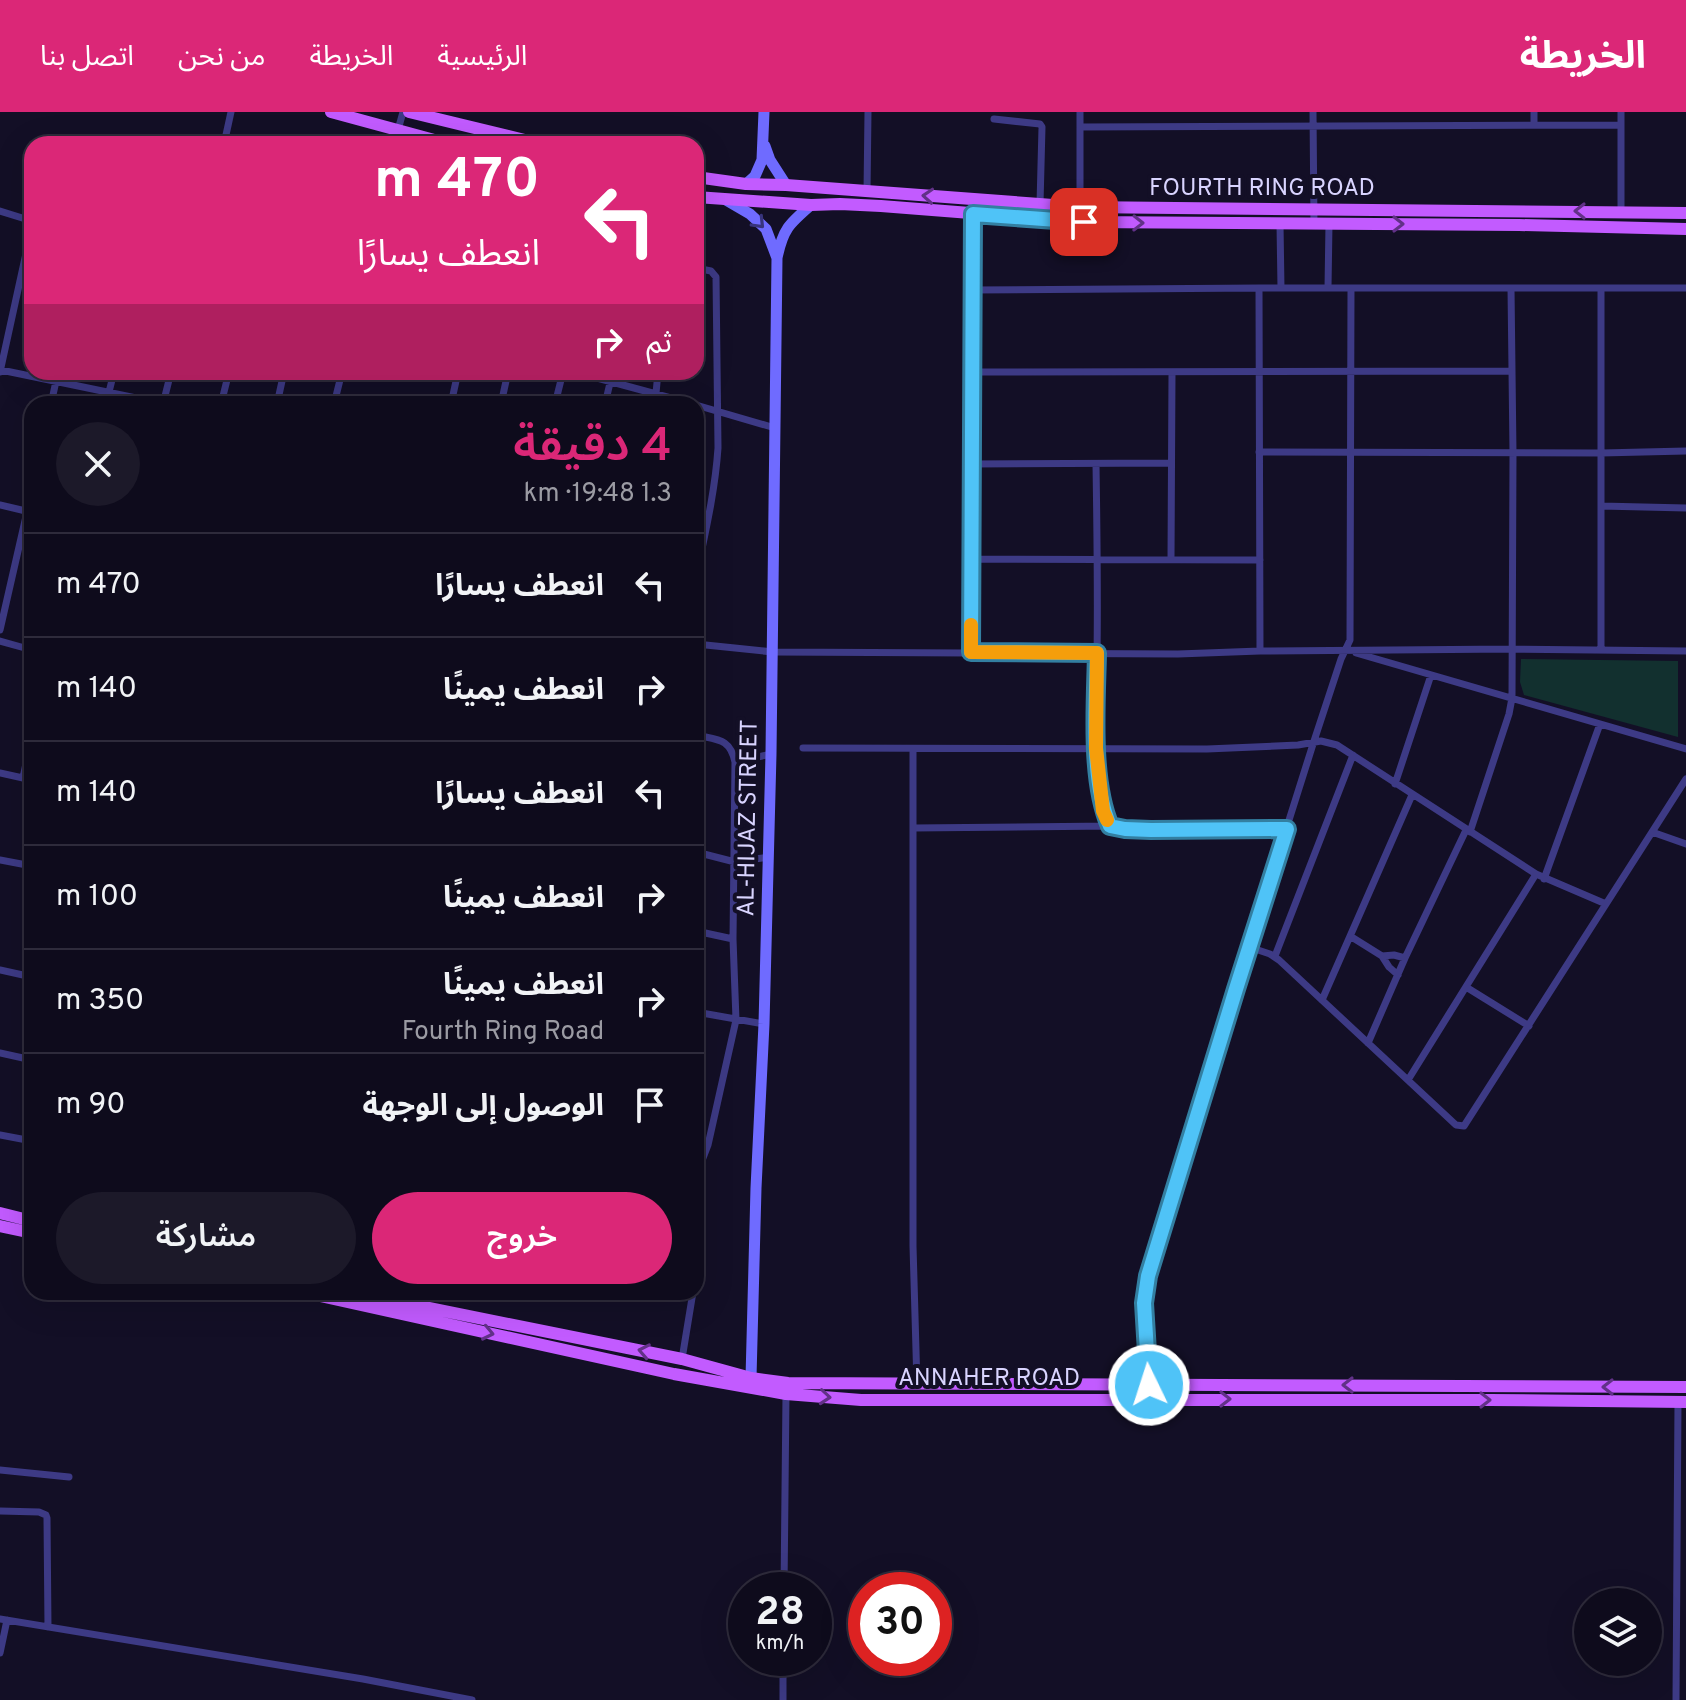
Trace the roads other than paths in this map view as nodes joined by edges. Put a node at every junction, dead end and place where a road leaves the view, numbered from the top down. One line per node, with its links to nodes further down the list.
1 (231, 112): 17 (street)
2 (331, 112): 16 (main road)
3 (403, 112): 16 (street)
4 (409, 112): 20 (main road)
5 (764, 112): 21 (main road)
6 (868, 112): 25 (street)
7 (1080, 112): 15 (street)
8 (1313, 112): 14 (street)
9 (1534, 112): 12 (street)
10 (1621, 112): 13 (street)
11 (994, 119): 28 (street)
12 (1534, 125): 13 (street); 14 (street)
13 (1621, 125): 33 (street)
14 (1313, 126): 15 (street); 31 (street)
15 (1080, 127): 30 (street)
16 (398, 131): 18 (street); 19 (main road)
17 (226, 136)
18 (396, 136)
19 (418, 136)
20 (508, 136)
21 (764, 138): 23 (main road); 24 (main road)
22 (704, 178): 23 (main road, FOURTH RING ROAD)
23 (746, 184): 24 (main road, FOURTH RING ROAD)
24 (786, 185): 25 (main road, FOURTH RING ROAD)
25 (867, 192): 28 (main road, FOURTH RING ROAD, one-way to 25)
26 (704, 198): 27 (main road, FOURTH RING ROAD)
27 (726, 200): 29 (main road, FOURTH RING ROAD); 41 (main road, AL-HIJAZ STREET, one-way to 41)
28 (1040, 204): 30 (main road, FOURTH RING ROAD)
29 (811, 205): 35 (main road, FOURTH RING ROAD); 41 (main road, AL-HIJAZ STREET)
30 (1080, 207): 31 (main road, FOURTH RING ROAD)
31 (1314, 209): 33 (main road, FOURTH RING ROAD, one-way to 31); 38 (street)
32 (0, 211): 36 (street)
33 (1621, 212): 34 (main road, FOURTH RING ROAD)
34 (1686, 213)
35 (973, 214): 37 (main road, FOURTH RING ROAD, one-way to 37); 51 (street)
36 (24, 220)
37 (1280, 224): 38 (main road, FOURTH RING ROAD); 45 (street)
38 (1314, 224): 39 (main road, FOURTH RING ROAD)
39 (1329, 224): 40 (main road, FOURTH RING ROAD, one-way to 40); 46 (street)
40 (1686, 229)
41 (777, 258): 70 (main road, AL-HIJAZ STREET)
42 (24, 260): 53 (street)
43 (704, 270): 69 (street)
44 (1259, 288): 45 (street); 51 (street); 56 (street)
45 (1281, 288): 46 (street)
46 (1328, 288): 47 (street)
47 (1351, 288): 48 (street); 57 (street)
48 (1511, 288): 49 (street); 52 (street)
49 (1601, 288): 50 (street); 75 (street)
50 (1686, 288)
51 (972, 290): 54 (street)
52 (1512, 371): 57 (street); 74 (street)
53 (0, 372): 58 (street)
54 (972, 372): 55 (street); 77 (street)
55 (1172, 373): 56 (street); 76 (street)
56 (1260, 373): 57 (street); 72 (street)
57 (1350, 373): 73 (street)
58 (24, 374)
59 (70, 380): 63 (street)
60 (112, 380): 63 (street)
61 (600, 380): 62 (street)
62 (610, 383): 66 (street); 67 (street)
63 (109, 392): 64 (street); 65 (street)
64 (108, 396)
65 (127, 396)
66 (607, 396)
67 (645, 396)
68 (704, 407): 69 (street)
69 (717, 410): 70 (street); 84 (street)
70 (775, 428): 98 (main road, AL-HIJAZ STREET)
71 (1686, 451): 75 (street)
72 (1259, 452): 73 (street); 88 (street)
73 (1350, 452): 74 (street); 94 (street)
74 (1513, 453): 75 (street); 93 (street)
75 (1601, 453): 80 (street)
76 (1171, 463): 78 (street); 86 (street)
77 (971, 464): 78 (street); 85 (street)
78 (1096, 464): 87 (street)
79 (0, 505): 82 (street)
80 (1601, 506): 81 (street); 95 (street)
81 (1686, 508)
82 (24, 511)
83 (24, 536): 89 (street)
84 (704, 536)
85 (971, 559): 87 (street); 99 (street)
86 (1171, 559): 87 (street); 88 (street)
87 (1098, 560): 100 (street)
88 (1260, 560): 96 (street)
89 (0, 630)
90 (0, 641): 92 (street)
91 (704, 645): 98 (street)
92 (24, 648)
93 (1511, 649): 94 (street); 95 (street); 102 (street)
94 (1347, 650): 96 (street); 101 (street); 105 (street)
95 (1601, 650): 97 (street)
96 (1260, 651): 100 (street)
97 (1686, 651)
98 (773, 652): 99 (street); 110 (main road, AL-HIJAZ STREET)
99 (971, 652): 100 (street)
100 (1097, 653): 107 (street)
101 (1431, 675): 102 (street); 117 (street)
102 (1512, 698): 103 (street); 122 (street)
103 (1600, 724): 109 (street); 131 (street)
104 (704, 737): 112 (street)
105 (1314, 741): 107 (street); 111 (street); 121 (street)
106 (803, 748): 108 (street)
107 (1096, 748): 108 (street); 119 (street)
108 (913, 749): 120 (street)
109 (1686, 749)
110 (771, 754): 112 (street); 126 (main road, AL-HIJAZ STREET)
111 (1353, 755): 117 (street); 137 (street)
112 (735, 762): 128 (street)
113 (0, 773): 115 (street)
114 (24, 773): 115 (street)
115 (23, 778)
116 (1686, 779): 123 (street)
117 (1395, 784): 118 (street)
118 (1412, 795): 122 (street); 134 (street)
119 (1110, 826): 120 (street); 121 (street)
120 (914, 828): 165 (street)
121 (1287, 829): 136 (street)
122 (1468, 831): 130 (street); 139 (street)
123 (1652, 832): 124 (street); 132 (street)
124 (1686, 844)
125 (704, 854): 128 (street)
126 (769, 857): 128 (street); 147 (main road, AL-HIJAZ STREET)
127 (0, 860): 129 (street)
128 (735, 862): 135 (street)
129 (24, 864)
130 (1536, 874): 131 (street); 143 (street)
131 (1544, 879): 132 (street)
132 (1606, 904): 148 (street)
133 (704, 933): 135 (street)
134 (1350, 936): 138 (street); 144 (street)
135 (733, 939): 146 (street)
136 (1249, 947): 137 (street); 166 (street)
137 (1275, 956): 144 (street)
138 (1382, 956): 139 (street); 142 (street)
139 (1405, 958): 142 (street)
140 (0, 970): 141 (street)
141 (24, 975)
142 (1398, 975): 149 (street)
143 (1466, 987): 148 (street); 152 (street)
144 (1322, 1000): 149 (street)
145 (704, 1014): 146 (street)
146 (736, 1020): 147 (street); 155 (street)
147 (764, 1024): 164 (main road, AL-HIJAZ STREET)
148 (1529, 1026): 152 (street)
149 (1368, 1043): 152 (street)
150 (0, 1053): 151 (street)
151 (24, 1058)
152 (1408, 1080)
153 (0, 1135): 154 (street)
154 (24, 1140)
155 (704, 1155)
156 (0, 1213): 157 (main road)
157 (24, 1219)
158 (0, 1226): 159 (main road)
159 (24, 1231)
160 (338, 1300): 168 (main road, ANNAHER ROAD, one-way to 168)
161 (391, 1300): 163 (main road, ANNAHER ROAD, one-way to 161)
162 (692, 1300): 163 (street)
163 (682, 1359): 164 (main road, ANNAHER ROAD)
164 (751, 1378): 165 (main road, ANNAHER ROAD)
165 (917, 1385): 166 (main road, ANNAHER ROAD)
166 (1149, 1385): 167 (main road, ANNAHER ROAD, one-way to 166); 169 (street)
167 (1686, 1387)
168 (786, 1394): 169 (main road, ANNAHER ROAD, one-way to 169); 174 (street)
169 (1150, 1399): 170 (main road, ANNAHER ROAD, one-way to 170)
170 (1682, 1402): 181 (street)
171 (0, 1470): 172 (street)
172 (69, 1477)
173 (0, 1511): 176 (street)
174 (784, 1572)
175 (3, 1620): 176 (street); 177 (street)
176 (48, 1627): 179 (street)
177 (0, 1653)
178 (783, 1676): 180 (street)
179 (472, 1700)
180 (783, 1700)
181 (1676, 1700)

